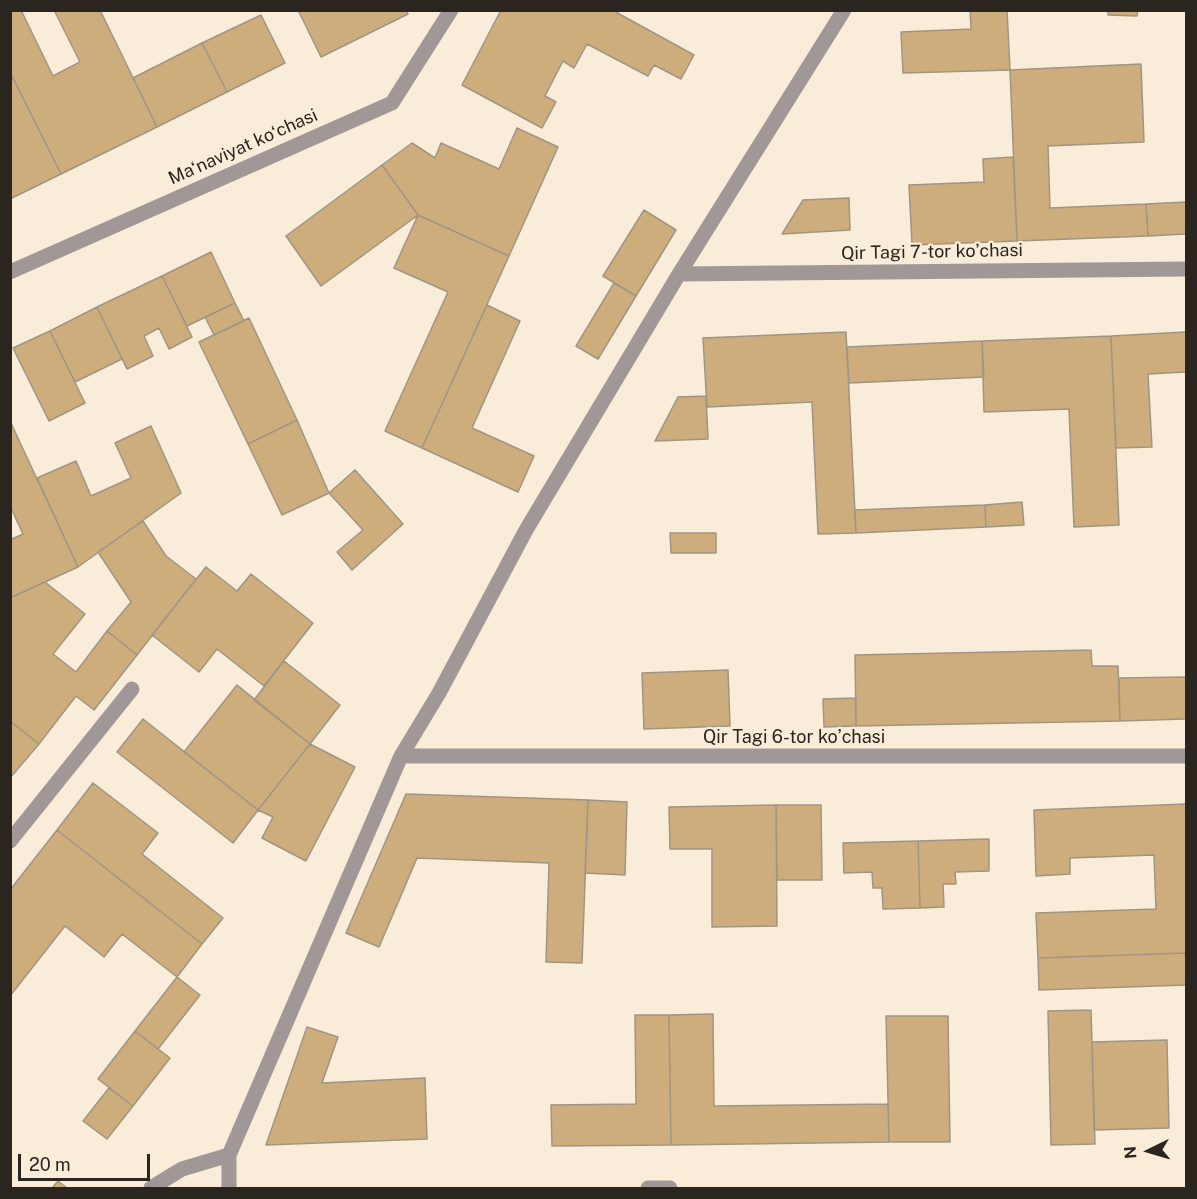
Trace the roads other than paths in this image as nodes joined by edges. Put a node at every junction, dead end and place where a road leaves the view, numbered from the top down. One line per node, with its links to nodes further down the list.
1 (451, 10): 4 (street, Maʻnaviyat koʻchasi)
2 (844, 10): 5 (street)
3 (1186, 269): 5 (street, Qir Tagi 7-tor koʼchasi)
4 (10, 272)
5 (679, 274): 7 (street)
6 (132, 689): 9 (street)
7 (401, 756): 8 (street, Qir Tagi 6-tor koʼchasi); 10 (street)
8 (1186, 756)
9 (10, 841)
10 (229, 1155): 11 (street); 12 (street)
11 (151, 1188)
12 (229, 1188)
13 (648, 1188): 14 (street)
14 (657, 1188): 15 (street)
15 (670, 1188)

